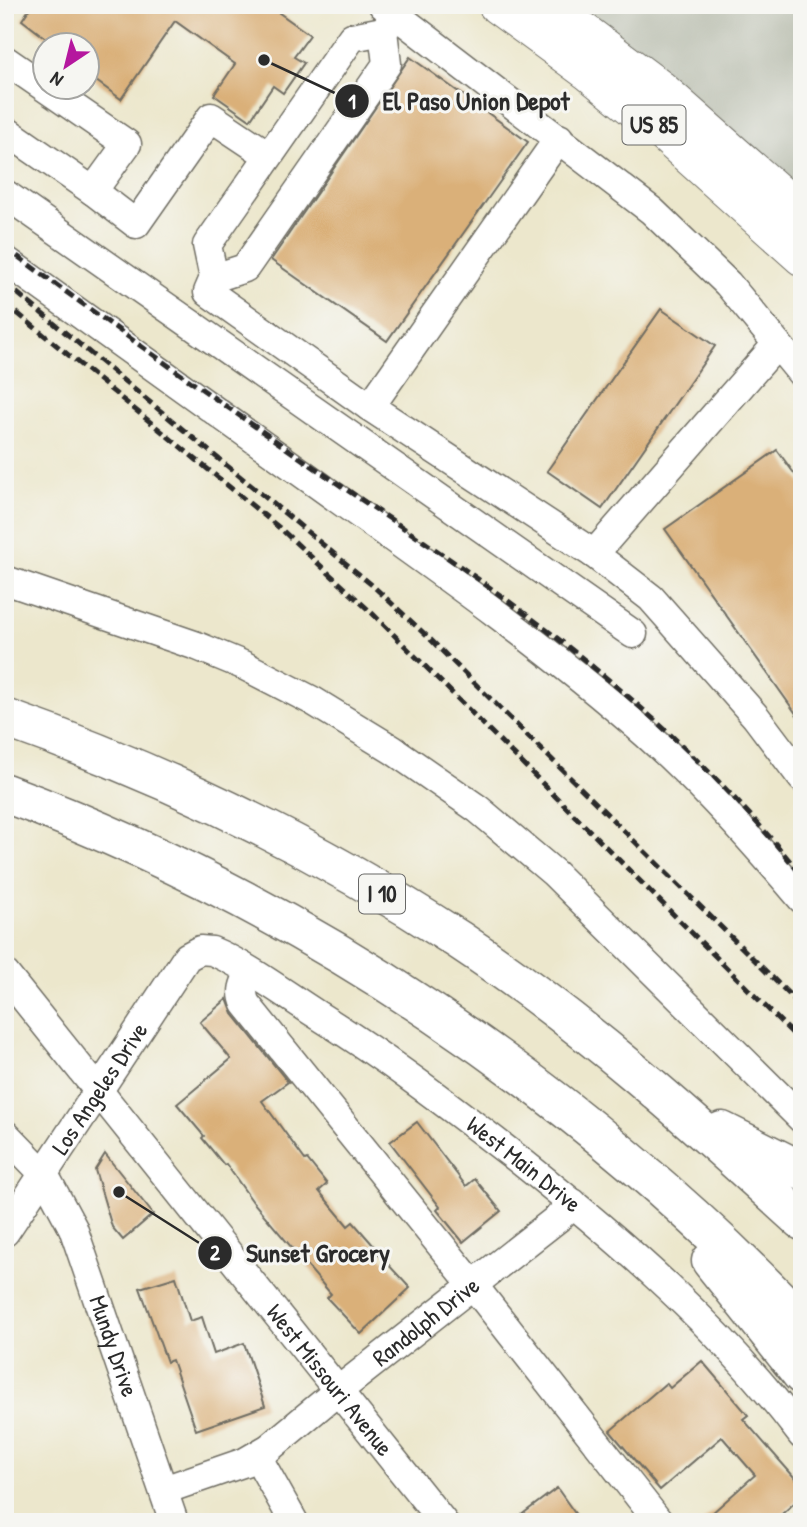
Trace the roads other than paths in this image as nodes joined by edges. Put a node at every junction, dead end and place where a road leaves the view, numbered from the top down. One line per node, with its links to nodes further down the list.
1 (497, 5): 11 (main road, US 85)
2 (548, 5): 10 (main road, US 85)
3 (387, 17): 6 (street); 7 (street); 13 (street)
4 (5, 60): 8 (street)
5 (5, 130): 8 (street)
6 (559, 138): 14 (street); 16 (street)
7 (268, 155): 8 (street); 13 (street)
8 (97, 186)
9 (5, 194): 19 (street)
10 (802, 215)
11 (802, 257)
12 (5, 260): 23 (street)
13 (214, 278): 16 (street)
14 (777, 344): 15 (street); 17 (street)
15 (802, 374)
16 (370, 407): 17 (street)
17 (594, 554): 21 (street)
18 (5, 580): 29 (street)
19 (633, 634)
20 (5, 718): 28 (highway, I 10)
21 (802, 778)
22 (15, 803): 31 (highway)
23 (802, 899)
24 (200, 950): 25 (street, West Main Drive); 27 (street, Los Angeles Drive)
25 (250, 972): 34 (street, West Main Drive); 37 (street)
26 (5, 974): 27 (street, West Missouri Avenue)
27 (99, 1092): 33 (street, Los Angeles Drive); 40 (street, West Missouri Avenue)
28 (682, 1111): 32 (highway); 35 (highway, I 10)
29 (802, 1119)
30 (5, 1134): 33 (street, Mundy Drive)
31 (638, 1169): 38 (highway); 39 (highway)
32 (802, 1171)
33 (44, 1174): 36 (street, Los Angeles Drive); 43 (street, Mundy Drive)
34 (572, 1203): 37 (street, Randolph Drive); 41 (street, West Main Drive)
35 (802, 1221)
36 (5, 1232)
37 (473, 1285): 40 (street, Randolph Drive); 47 (street)
38 (802, 1323)
39 (802, 1375)
40 (339, 1390): 42 (street, Randolph Drive); 46 (street, West Missouri Avenue)
41 (802, 1435)
42 (257, 1456): 43 (street, Randolph Drive); 45 (street)
43 (164, 1490): 44 (street, Mundy Drive)
44 (174, 1522)
45 (294, 1522)
46 (443, 1522)
47 (659, 1522)

